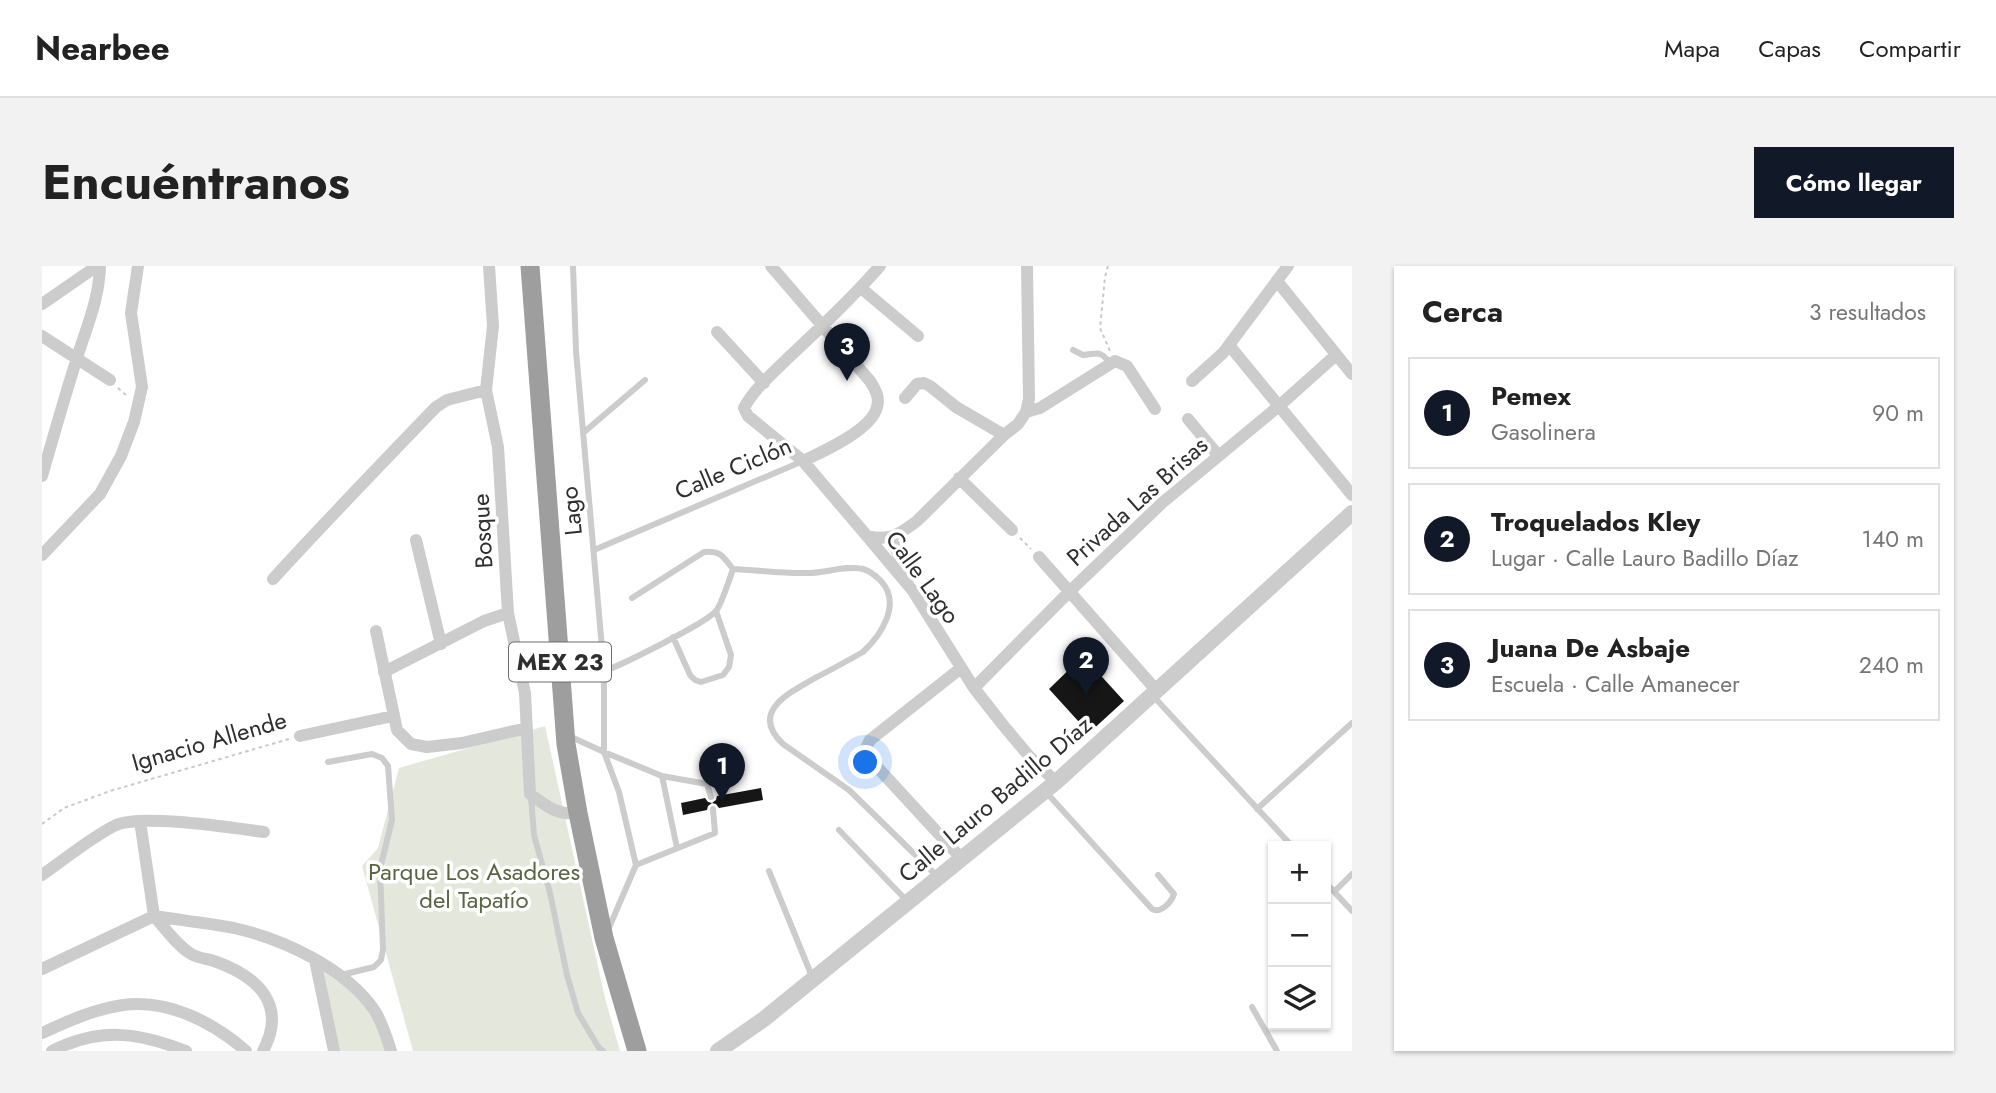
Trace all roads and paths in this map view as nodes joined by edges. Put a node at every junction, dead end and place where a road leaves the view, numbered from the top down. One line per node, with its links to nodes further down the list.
1 (98, 266): 13 (street); 21 (street)
2 (138, 266): 31 (street)
3 (489, 266): 28 (street, Bosque)
4 (530, 266): 68 (highway, MEX 23)
5 (573, 266): 35 (lane, Lago)
6 (771, 266): 14 (street)
7 (880, 266): 12 (street)
8 (1027, 266): 33 (street)
9 (1108, 266): 22 (path)
10 (1289, 266): 11 (street)
11 (1277, 282): 18 (street); 20 (street)
12 (861, 288): 14 (street); 17 (street)
13 (42, 304)
14 (822, 325): 27 (street); 38 (street, Calle Ciclón)
15 (717, 332): 27 (street)
16 (42, 336): 21 (street)
17 (918, 336)
18 (1229, 345): 26 (street); 30 (street)
19 (1073, 350): 22 (lane)
20 (1336, 355): 23 (street); 30 (street, Privada Las Brisas)
21 (77, 358): 24 (street); 39 (street)
22 (1116, 363): 32 (street); 33 (street)
23 (1352, 374)
24 (110, 380): 31 (path)
25 (645, 380): 35 (lane)
26 (1192, 381)
27 (764, 383): 38 (street, Calle Lago)
28 (486, 390): 51 (street); 56 (street, Bosque)
29 (905, 398): 36 (street)
30 (1279, 405): 37 (street, Privada Las Brisas); 41 (street)
31 (138, 407): 48 (street)
32 (1155, 409)
33 (1026, 412): 36 (street)
34 (1188, 419): 37 (street)
35 (583, 433): 47 (lane, Lago)
36 (1004, 435): 40 (street)
37 (1218, 455): 53 (street, Privada Las Brisas)
38 (803, 461): 44 (street, Calle Lago); 47 (lane, Calle Ciclón)
39 (42, 476)
40 (959, 478): 43 (street); 45 (street)
41 (1352, 495)
42 (1352, 513): 64 (street, Calle Lauro Badillo Díaz)
43 (1012, 530): 49 (path)
44 (867, 536): 45 (street); 52 (street, Calle Lago)
45 (891, 537): 52 (street)
46 (416, 540): 59 (street)
47 (594, 550): 61 (lane, Lago)
48 (42, 555)
49 (1039, 557): 53 (street)
50 (733, 569): 54 (lane); 55 (lane); 91 (lane)
51 (273, 579)
52 (913, 591): 60 (street, Calle Lago)
53 (1070, 591): 63 (street, Privada Las Brisas); 64 (street)
54 (632, 598)
55 (716, 611): 58 (lane); 58 (lane)
56 (508, 613): 59 (street); 67 (street, Bosque)
57 (376, 631): 62 (street)
58 (673, 637): 61 (lane)
59 (441, 643): 62 (street)
60 (961, 668): 63 (street, Calle Lago); 85 (street)
61 (604, 671): 70 (lane, Lago)
62 (384, 672): 65 (street)
63 (974, 688): 73 (street, Calle Lago)
64 (1155, 693): 73 (street, Calle Lauro Badillo Díaz); 77 (lane)
65 (393, 716): 67 (street); 69 (street, Ignacio Allende)
66 (1352, 723): 77 (lane)
67 (527, 728): 74 (street, Bosque)
68 (565, 734): 70 (lane); 78 (highway, MEX 23)
69 (300, 736): 80 (path, Ignacio Allende)
70 (604, 752): 72 (lane); 86 (lane)
71 (328, 762): 100 (lane)
72 (662, 776): 75 (lane); 84 (lane)
73 (1050, 786): 85 (street, Calle Lauro Badillo Díaz); 90 (lane)
74 (530, 794): 78 (street); 110 (lane, Bosque)
75 (710, 797)
76 (713, 809): 84 (lane)
77 (1257, 809): 83 (lane)
78 (578, 813): 97 (highway, MEX 23)
79 (140, 821): 82 (street); 89 (street); 96 (street)
80 (42, 824)
81 (839, 830): 94 (lane)
82 (264, 832)
83 (1287, 841)
84 (677, 848): 86 (lane)
85 (961, 858): 91 (street, Calle Lauro Badillo Díaz)
86 (636, 865): 97 (lane)
87 (769, 871): 101 (lane)
88 (1352, 874): 93 (lane)
89 (42, 875)
90 (1158, 875)
91 (938, 877): 94 (street, Calle Lauro Badillo Díaz)
92 (1331, 889): 93 (lane)
93 (1334, 892): 95 (lane)
94 (907, 901): 101 (street, Calle Lauro Badillo Díaz)
95 (1352, 911)
96 (153, 916): 98 (street); 99 (street); 107 (street)
97 (604, 938): 111 (highway, MEX 23)
98 (315, 960): 100 (street); 108 (street)
99 (42, 969)
100 (341, 975): 109 (street)
101 (814, 979): 112 (street, Calle Lauro Badillo Díaz)
102 (1252, 1007): 113 (lane)
103 (42, 1033): 106 (street)
104 (178, 1050): 105 (street)
105 (52, 1051)
106 (246, 1051)
107 (263, 1051)
108 (334, 1051)
109 (391, 1051)
110 (603, 1051)
111 (636, 1051)
112 (718, 1051)
113 (1277, 1051)

